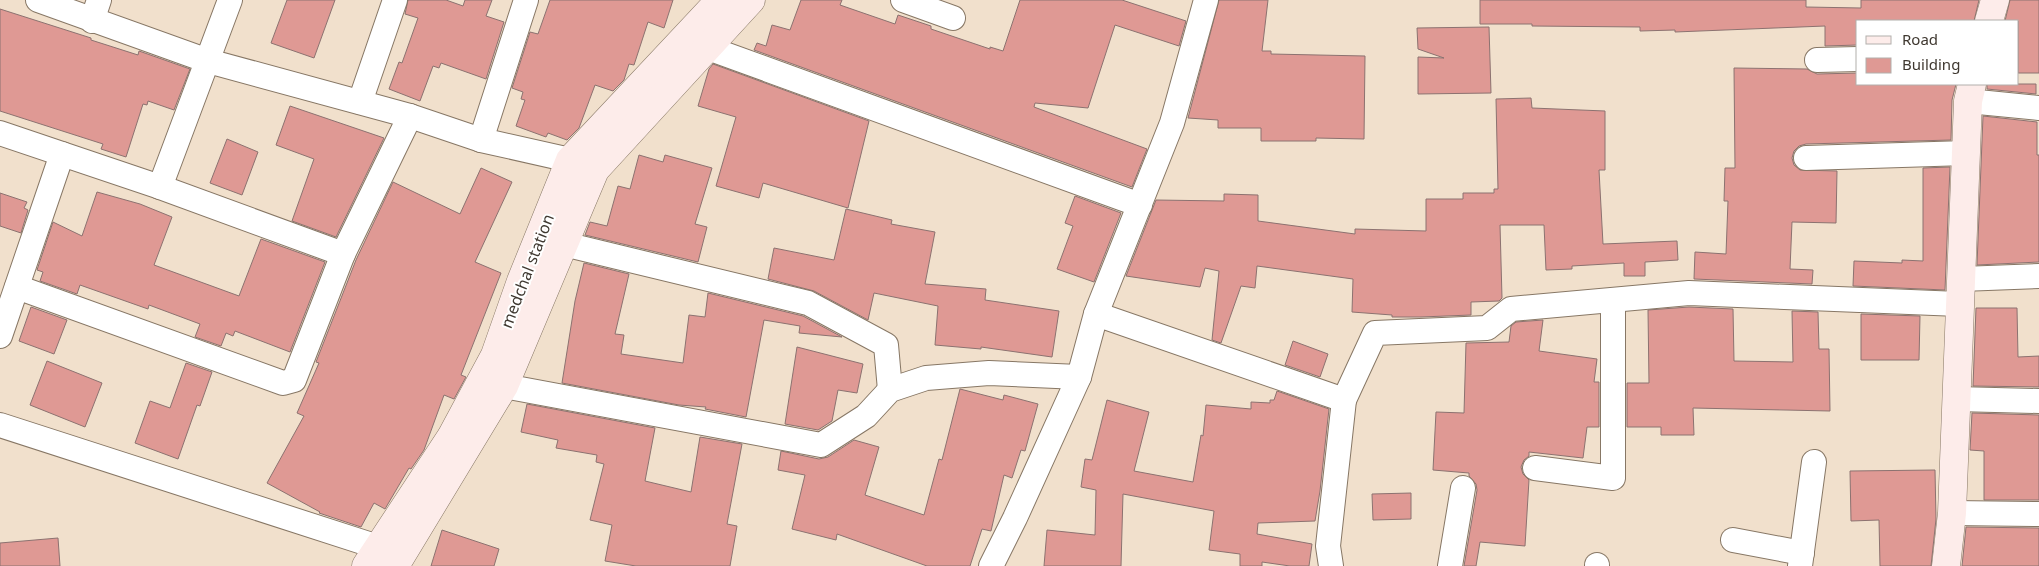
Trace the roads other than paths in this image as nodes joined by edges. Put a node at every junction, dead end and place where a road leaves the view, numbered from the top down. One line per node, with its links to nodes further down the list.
1 (38, 0): 10 (street)
2 (230, 0): 16 (street)
3 (395, 0): 18 (street)
4 (526, 0): 22 (street)
5 (720, 0): 26 (street, medchal station)
6 (751, 0): 13 (street, medchal station)
7 (903, 0): 11 (street)
8 (1206, 0): 28 (street)
9 (1994, 0): 12 (street)
10 (96, 10): 16 (street)
11 (953, 18)
12 (1988, 20)
13 (708, 48): 28 (street); 29 (street, medchal station)
14 (1856, 59): 15 (street)
15 (1817, 60)
16 (208, 61): 18 (street); 27 (street)
17 (1970, 92): 19 (street); 23 (street)
18 (360, 102): 20 (street)
19 (2039, 108)
20 (410, 116): 22 (street); 30 (street)
21 (0, 133): 24 (street)
22 (481, 140): 26 (street)
23 (1966, 152): 25 (street); 33 (street)
24 (62, 154): 27 (street); 32 (street)
25 (1806, 158)
26 (570, 160): 38 (street, medchal station)
27 (160, 187): 30 (street)
28 (1140, 205): 35 (street)
29 (564, 244): 38 (street, medchal station); 39 (street)
30 (343, 254): 32 (street)
31 (2039, 276): 33 (street)
32 (17, 287): 36 (street)
33 (1960, 291): 34 (street); 40 (street)
34 (1613, 300): 41 (street); 45 (street)
35 (1096, 314): 37 (street); 41 (street)
36 (0, 336)
37 (1080, 377): 39 (street); 52 (street)
38 (493, 384): 39 (street); 51 (street, medchal station)
39 (890, 390)
40 (1956, 399): 42 (street); 47 (street)
41 (1344, 400): 53 (street)
42 (2039, 401)
43 (0, 425): 51 (street)
44 (1814, 462): 50 (street)
45 (1535, 468)
46 (1463, 488): 54 (street)
47 (1952, 513): 48 (street); 55 (street)
48 (2039, 514)
49 (1733, 540): 50 (street)
50 (1801, 559)
51 (380, 560)
52 (990, 566)
53 (1331, 566)
54 (1450, 566)
55 (1946, 566)

